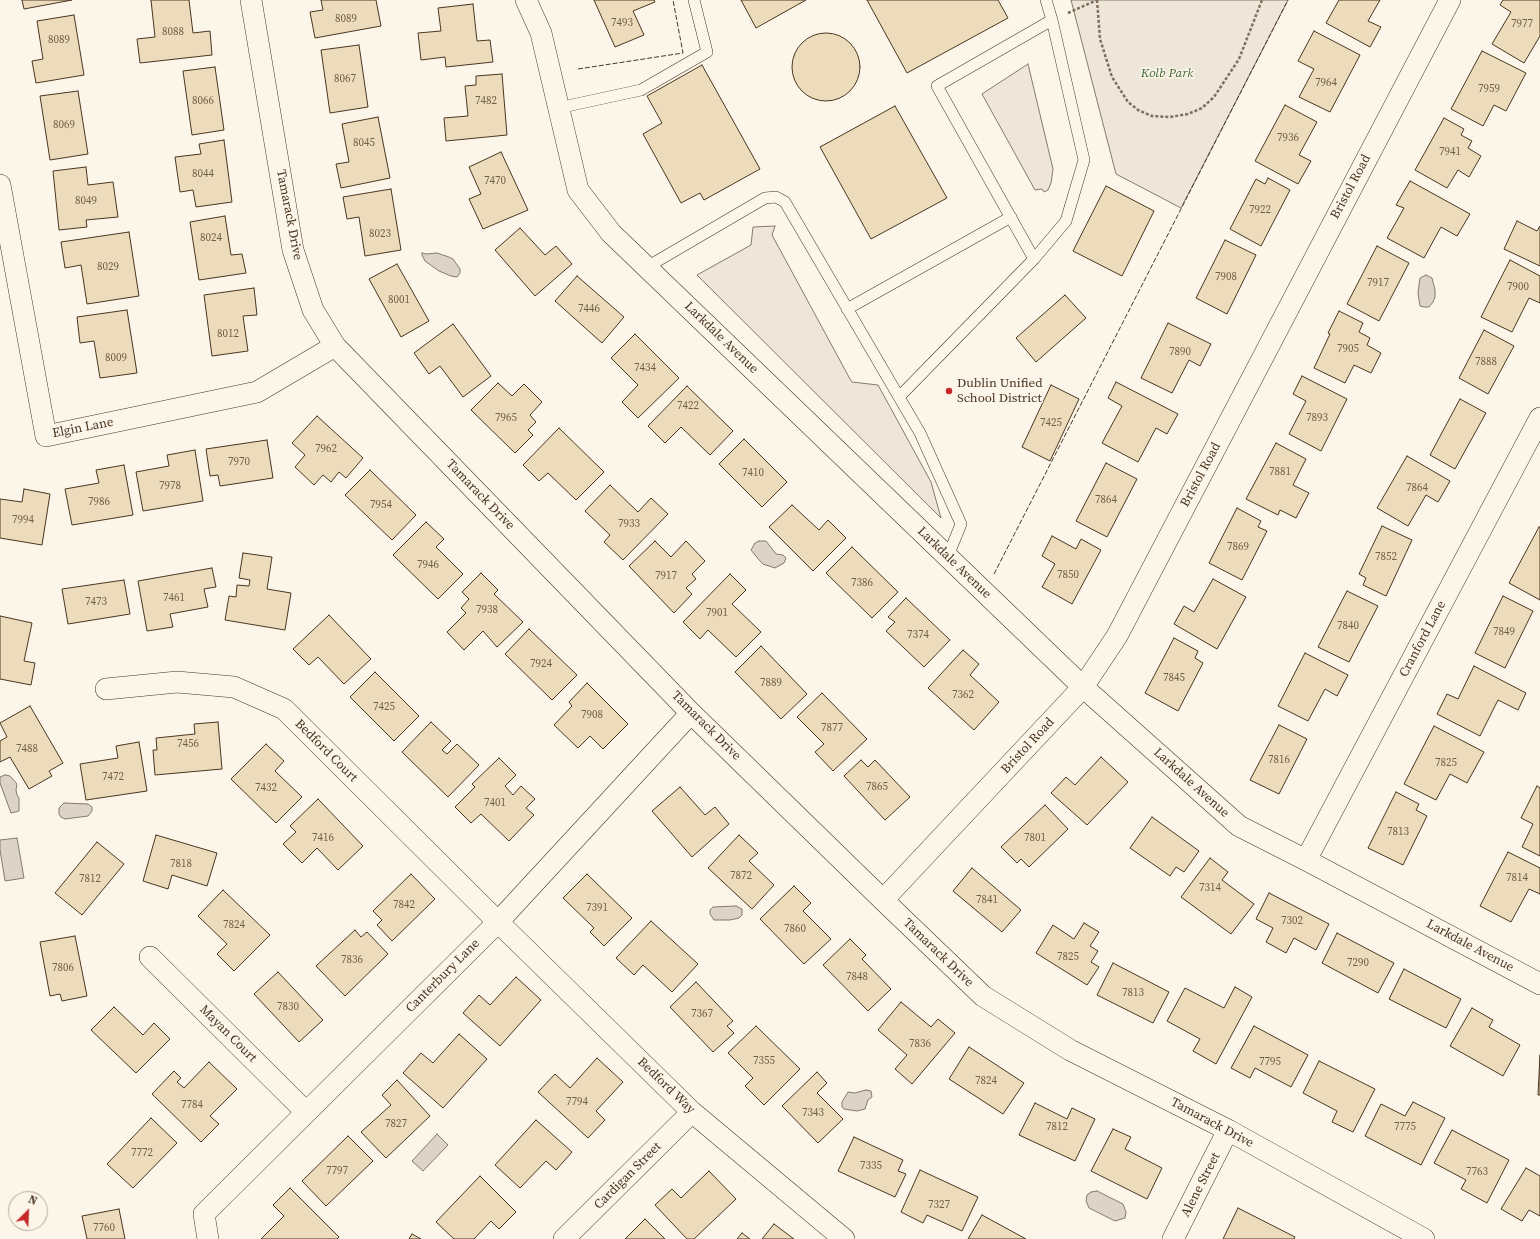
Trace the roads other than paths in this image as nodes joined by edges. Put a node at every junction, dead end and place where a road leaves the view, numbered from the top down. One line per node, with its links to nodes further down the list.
1 (251, 0): 13 (street, Tamarack Drive)
2 (526, 0): 7 (street, Larkdale Avenue)
3 (694, 0): 7 (lane)
4 (1046, 0): 6 (lane)
5 (1450, 0): 17 (street, Bristol Road)
6 (1052, 20): 9 (lane); 10 (lane)
7 (558, 108): 11 (street, Larkdale Avenue)
8 (0, 185): 13 (street, Elgin Lane)
9 (1011, 217): 10 (lane); 12 (lane)
10 (1034, 259): 14 (lane)
11 (646, 267): 12 (lane); 16 (street, Larkdale Avenue)
12 (847, 309): 14 (lane)
13 (335, 346): 19 (street, Tamarack Drive)
14 (899, 398): 16 (lane)
15 (1540, 418): 20 (street, Cranford Lane)
16 (948, 556): 17 (street, Larkdale Avenue)
17 (1083, 687): 20 (street, Larkdale Avenue); 21 (street, Bristol Road)
18 (106, 689): 22 (street, Bedford Court)
19 (692, 712): 21 (street, Tamarack Drive); 22 (street, Canterbury Lane)
20 (1306, 860): 24 (street, Larkdale Avenue)
21 (884, 900): 27 (street, Tamarack Drive)
22 (498, 922): 25 (street, Canterbury Lane); 26 (street, Bedford Way)
23 (150, 957): 25 (street, Mayan Court)
24 (1540, 984)
25 (306, 1112): 28 (street, Canterbury Lane)
26 (692, 1112): 29 (street, Cardigan Street); 30 (street, Bedford Way)
27 (1228, 1130): 31 (street, Alene Street); 32 (street, Tamarack Drive)
28 (208, 1239)
29 (564, 1239)
30 (844, 1239)
31 (1173, 1239)
32 (1424, 1239)

